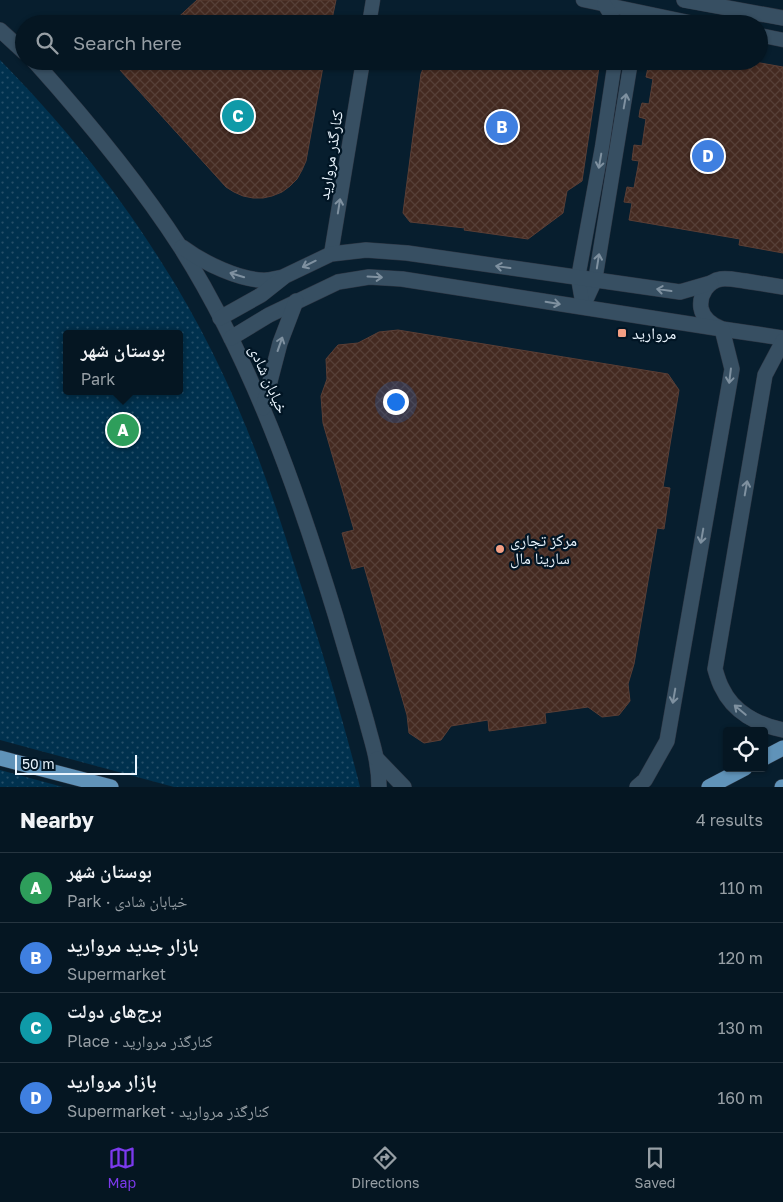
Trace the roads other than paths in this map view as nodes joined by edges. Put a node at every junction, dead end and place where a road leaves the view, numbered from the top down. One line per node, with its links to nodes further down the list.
1 (373, 0): 5 (street)
2 (583, 0): 4 (street)
3 (684, 0): 8 (street)
4 (604, 4): 6 (street); 7 (street)
5 (370, 15)
6 (611, 15)
7 (636, 15)
8 (766, 15)
9 (768, 15): 10 (street)
10 (783, 18)
11 (0, 30): 14 (street)
12 (768, 37): 13 (street)
13 (783, 40)
14 (15, 44)
15 (42, 70): 19 (street, خیابان شادی)
16 (362, 70): 20 (street, کنارگذر مروارید, one-way to 16)
17 (614, 70): 22 (street, one-way to 22)
18 (630, 70): 23 (street, one-way to 18)
19 (177, 243): 21 (street, one-way to 19); 30 (street, خیابان شادی)
20 (331, 254): 21 (street, one-way to 21); 22 (street, one-way to 20)
21 (284, 276): 26 (street)
22 (578, 278): 23 (street); 28 (street)
23 (595, 281): 24 (street, one-way to 23); 28 (street)
24 (711, 283): 25 (street); 31 (street)
25 (783, 287)
26 (261, 295): 29 (street); 30 (street)
27 (296, 301): 28 (street, one-way to 28); 29 (street); 34 (street, one-way to 27)
28 (583, 308): 31 (street)
29 (269, 315): 32 (street)
30 (220, 318): 32 (street, خیابان شادی)
31 (722, 329): 33 (street); 44 (street, one-way to 44)
32 (231, 338): 34 (street, خیابان شادی)
33 (783, 340): 35 (street, one-way to 33)
34 (263, 408): 39 (street, خیابان شادی)
35 (783, 730)
36 (783, 748): 37 (main road)
37 (768, 756)
38 (0, 758): 41 (main road)
39 (377, 759): 42 (street, خیابان شادی); 43 (street, خیابان شادی)
40 (737, 772): 45 (main road)
41 (111, 787)
42 (380, 787)
43 (404, 787)
44 (637, 787)
45 (708, 787)

